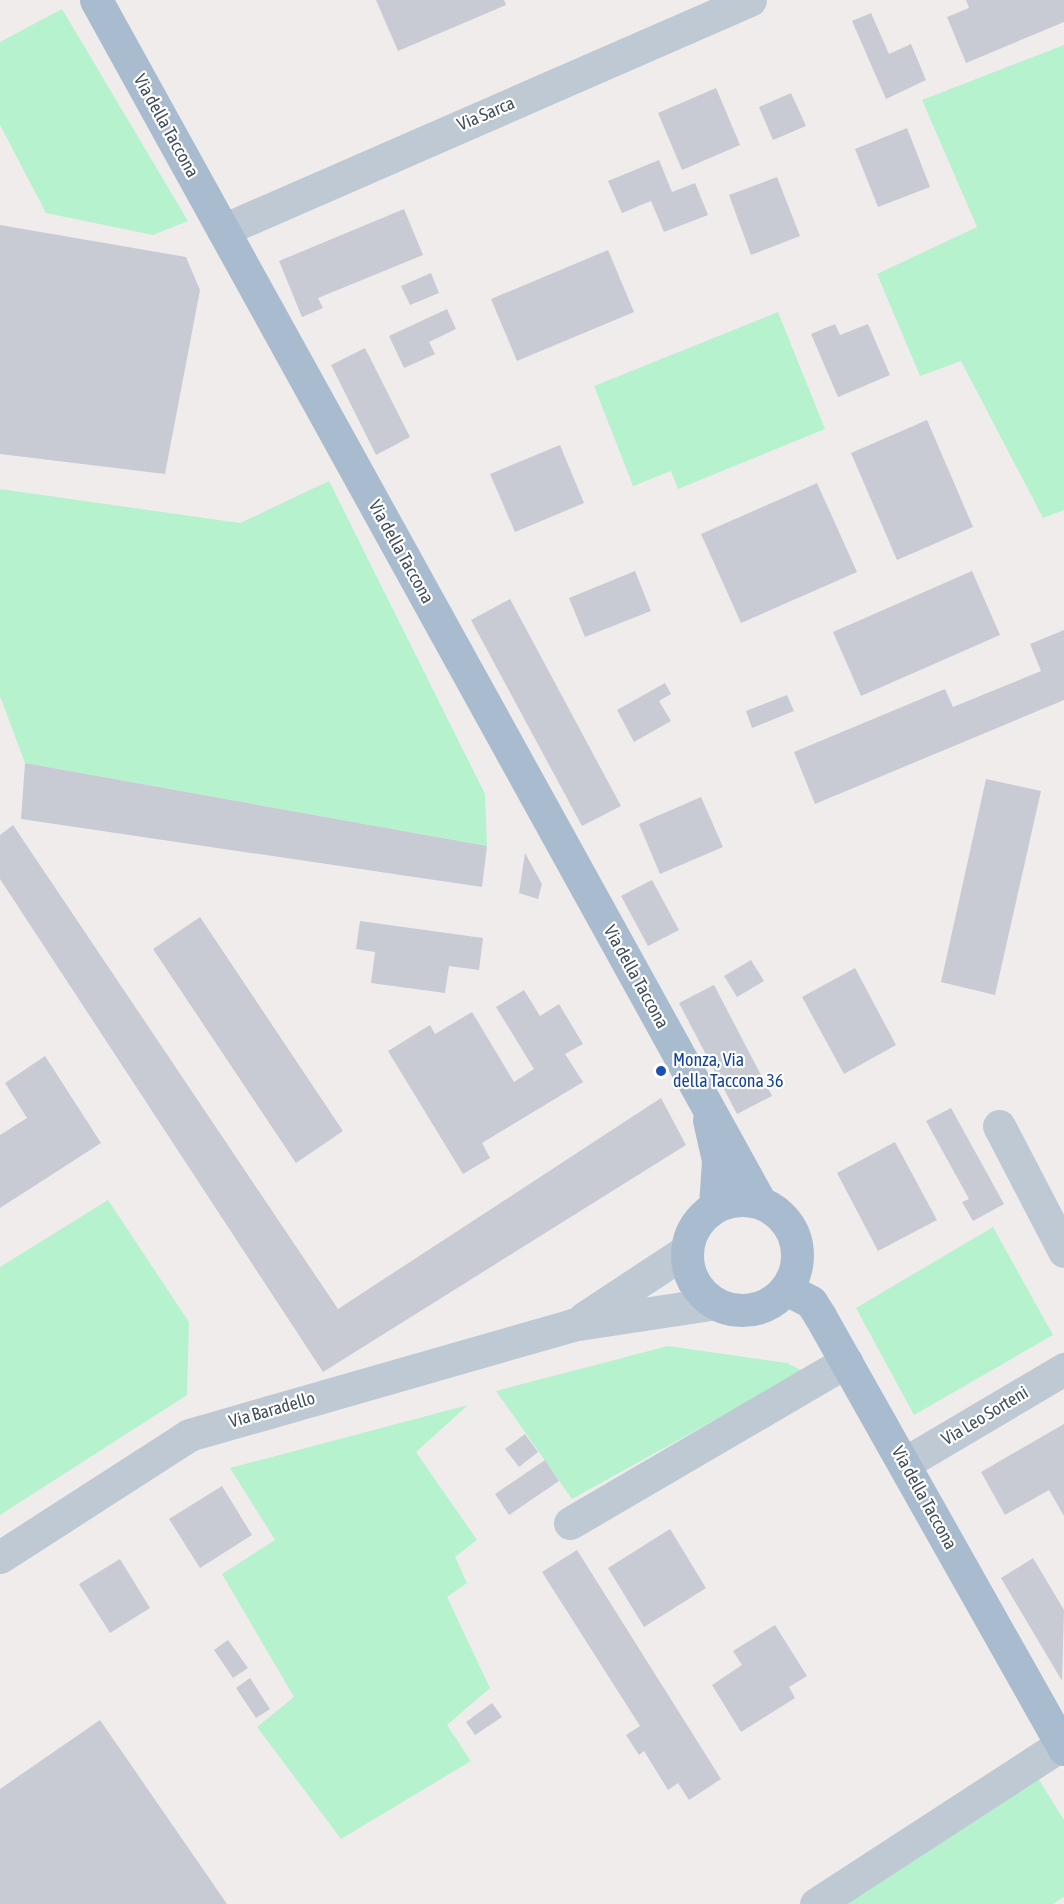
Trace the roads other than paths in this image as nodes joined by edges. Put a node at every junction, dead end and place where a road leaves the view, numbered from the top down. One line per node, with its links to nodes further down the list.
1 (96, 0): 3 (main road, Via della Taccona)
2 (750, 0): 3 (street, Via Sarca)
3 (223, 230): 4 (main road, Via della Taccona)
4 (706, 1104): 6 (main road, Via della Taccona); 7 (main road, Via della Taccona)
5 (999, 1126): 9 (street)
6 (760, 1202): 7 (main road); 10 (main road, Via della Taccona)
7 (715, 1206): 8 (main road)
8 (687, 1250): 11 (main road); 12 (street, Via Baradello)
9 (1064, 1251)
10 (786, 1289): 11 (main road); 13 (main road, Via della Taccona)
11 (715, 1303): 12 (street, Via Baradello)
12 (572, 1325): 17 (street, Via Baradello)
13 (846, 1362): 15 (main road, Via della Taccona); 16 (street)
14 (1064, 1369): 15 (street, Via Leo Sorteni)
15 (905, 1463): 18 (main road, Via della Taccona)
16 (570, 1523)
17 (0, 1557)
18 (1059, 1731): 19 (street)
19 (816, 1904)

